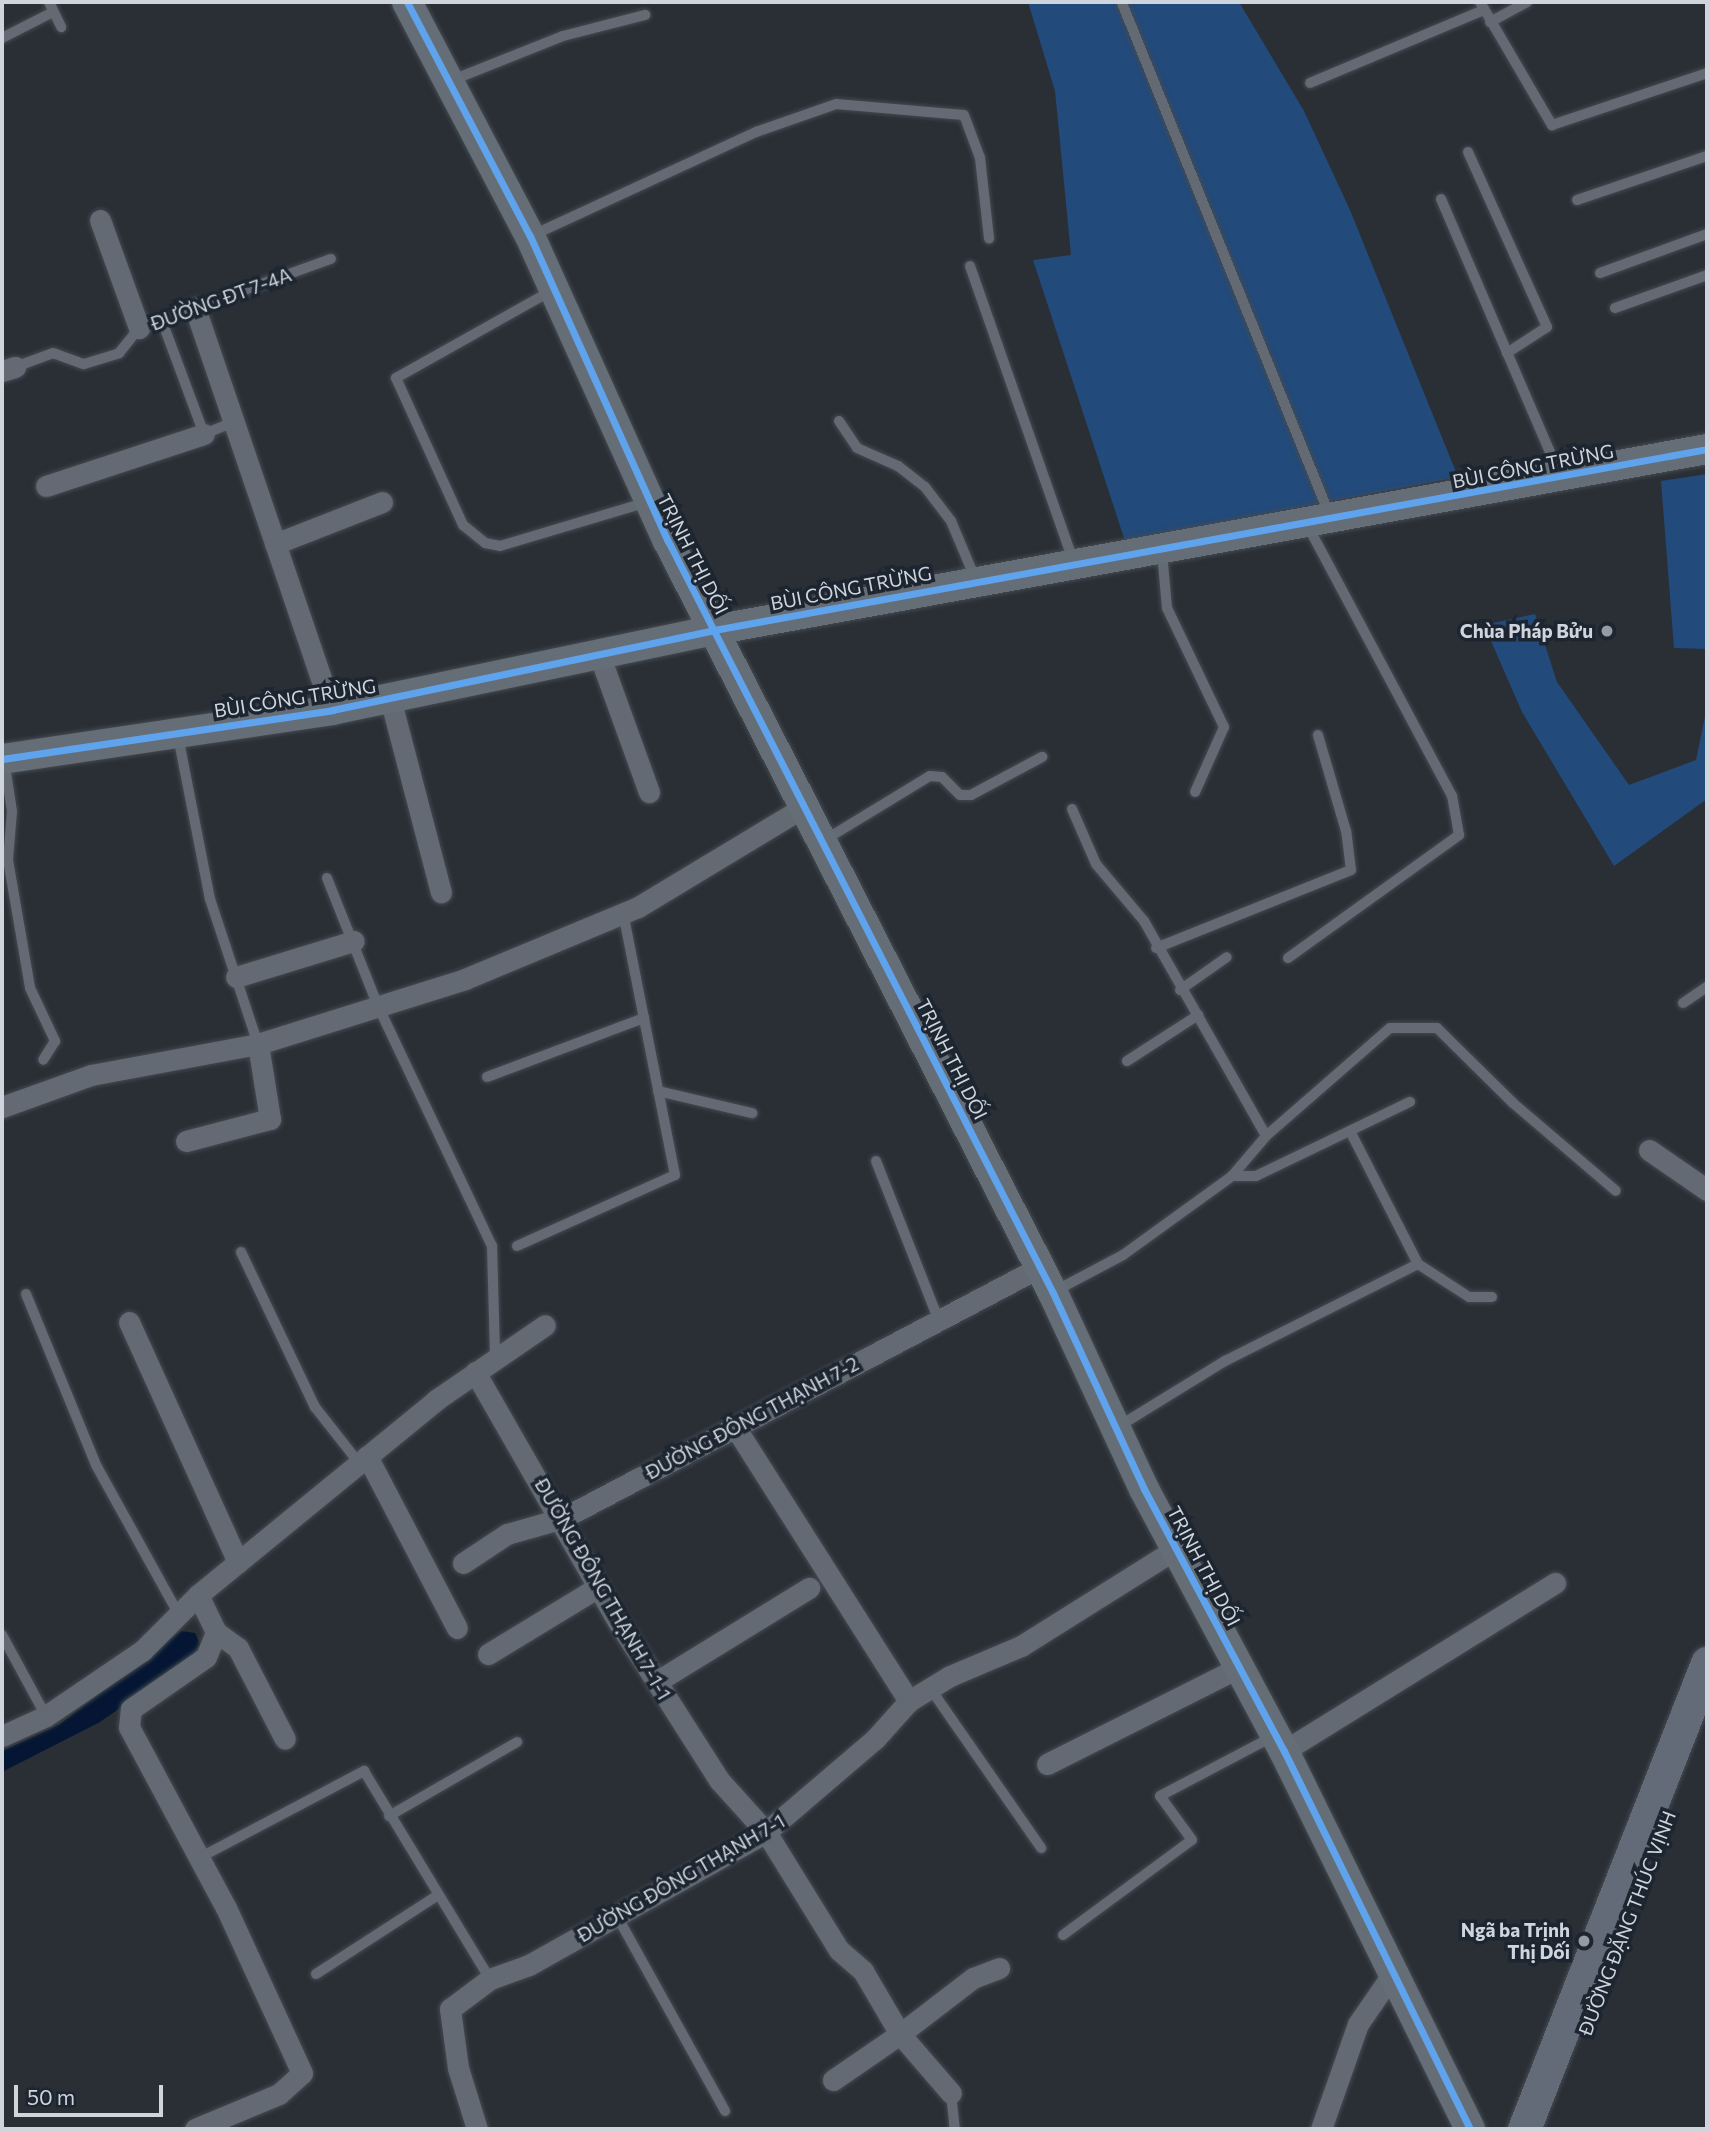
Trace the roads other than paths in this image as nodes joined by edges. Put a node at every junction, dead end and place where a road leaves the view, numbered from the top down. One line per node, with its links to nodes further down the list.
1 (407, 2): 11 (street, TRỊNH THỊ DỐI)
2 (1527, 2): 7 (lane)
3 (1122, 3): 40 (lane)
4 (1482, 6): 7 (lane); 12 (lane)
5 (51, 7): 8 (lane); 9 (lane)
6 (645, 15): 11 (lane)
7 (1490, 22): 10 (lane)
8 (61, 27)
9 (2, 38)
10 (1707, 73)
11 (448, 82): 19 (street, TRỊNH THỊ DỐI)
12 (1310, 83)
13 (1468, 152): 30 (lane)
14 (1707, 156): 16 (lane)
15 (1441, 199): 30 (lane)
16 (1577, 200)
17 (100, 220): 29 (street)
18 (1707, 234): 23 (lane)
19 (530, 236): 20 (lane); 25 (street, TRỊNH THỊ DỐI)
20 (989, 238)
21 (331, 259): 26 (lane, ĐƯỜNG ĐT 7-4A)
22 (970, 266): 43 (lane)
23 (1600, 273)
24 (1707, 275): 27 (lane)
25 (554, 290): 39 (street, TRỊNH THỊ DỐI); 39 (lane)
26 (195, 308): 28 (lane, ĐƯỜNG ĐT 7-4A); 33 (street)
27 (1615, 308)
28 (162, 321): 29 (lane, ĐƯỜNG ĐT 7-4A); 34 (lane)
29 (139, 328): 31 (lane, ĐƯỜNG ĐT 7-4A)
30 (1507, 354): 36 (lane)
31 (9, 369)
32 (839, 421): 44 (lane)
33 (234, 422): 34 (lane); 41 (street)
34 (204, 434): 37 (street)
35 (1707, 449): 36 (street, BÙI CÔNG TRỪNG)
36 (1560, 476): 40 (street, BÙI CÔNG TRỪNG)
37 (46, 486)
38 (383, 502): 41 (street)
39 (649, 502): 45 (street, TRỊNH THỊ DỐI)
40 (1320, 524): 42 (street, BÙI CÔNG TRỪNG); 64 (lane)
41 (275, 544): 48 (street)
42 (1161, 549): 43 (street, BÙI CÔNG TRỪNG); 54 (lane)
43 (1074, 563): 44 (street, BÙI CÔNG TRỪNG)
44 (976, 581): 45 (street, BÙI CÔNG TRỪNG)
45 (713, 630): 46 (street, BÙI CÔNG TRỪNG); 55 (street, TRỊNH THỊ DỐI)
46 (599, 654): 47 (street, BÙI CÔNG TRỪNG); 53 (street)
47 (390, 698): 48 (street, BÙI CÔNG TRỪNG); 59 (street)
48 (332, 710): 49 (street, BÙI CÔNG TRỪNG)
49 (177, 733): 51 (street, BÙI CÔNG TRỪNG); 65 (lane)
50 (1318, 735): 62 (lane)
51 (3, 757): 73 (lane)
52 (1042, 757): 57 (lane)
53 (649, 792)
54 (1195, 792)
55 (804, 807): 57 (street, TRỊNH THỊ DỐI); 60 (street)
56 (1072, 809): 62 (lane)
57 (823, 841): 91 (street, TRỊNH THỊ DỐI)
58 (327, 878): 61 (lane)
59 (441, 892)
60 (623, 913): 69 (street); 71 (lane)
61 (354, 941): 65 (street); 69 (lane)
62 (1156, 948): 67 (lane)
63 (1227, 957): 67 (lane)
64 (1288, 958)
65 (236, 977): 72 (lane)
66 (1707, 987): 68 (lane)
67 (1180, 990): 70 (lane)
68 (1683, 1003)
69 (378, 1006): 72 (street); 97 (lane)
70 (1198, 1015): 74 (lane); 81 (lane)
71 (643, 1018): 75 (lane); 76 (lane)
72 (258, 1044): 78 (street); 82 (street)
73 (43, 1060)
74 (1127, 1061)
75 (487, 1077)
76 (658, 1091): 79 (lane); 88 (lane)
77 (1410, 1102): 80 (lane)
78 (2, 1107)
79 (752, 1112)
80 (1350, 1131): 85 (lane); 90 (lane)
81 (1266, 1136): 85 (lane); 87 (lane)
82 (186, 1141)
83 (1649, 1150): 86 (street)
84 (876, 1161): 94 (lane)
85 (1231, 1176): 91 (lane)
86 (1707, 1190)
87 (1616, 1191)
88 (517, 1246)
89 (241, 1252): 101 (lane)
90 (1418, 1264): 93 (lane); 100 (lane)
91 (1046, 1280): 94 (street, ĐƯỜNG ĐÔNG THẠNH 7-2); 100 (street, TRỊNH THỊ DỐI)
92 (26, 1294): 110 (lane)
93 (1493, 1297)
94 (939, 1321): 99 (street, ĐƯỜNG ĐÔNG THẠNH 7-2)
95 (129, 1322): 104 (street)
96 (545, 1325): 97 (street)
97 (495, 1356): 98 (street)
98 (475, 1372): 101 (street); 102 (street, ĐƯỜNG ĐÔNG THẠNH 7-1-1)
99 (735, 1427): 102 (street, ĐƯỜNG ĐÔNG THẠNH 7-2); 119 (street)
100 (1116, 1428): 103 (street, TRỊNH THỊ DỐI)
101 (363, 1459): 104 (street); 111 (street)
102 (563, 1518): 105 (street, ĐƯỜNG ĐÔNG THẠNH 7-2); 107 (street, ĐƯỜNG ĐÔNG THẠNH 7-1-1)
103 (1177, 1548): 116 (street, TRỊNH THỊ DỐI); 118 (street, ĐƯỜNG ĐÔNG THẠNH 7-1)
104 (238, 1562): 109 (street)
105 (463, 1563)
106 (1555, 1583): 125 (street)
107 (598, 1587): 114 (street); 117 (street, ĐƯỜNG ĐÔNG THẠNH 7-1-1)
108 (809, 1588): 117 (street)
109 (198, 1595): 110 (street); 112 (street)
110 (180, 1618): 120 (street)
111 (457, 1628)
112 (216, 1632): 123 (street); 130 (street)
113 (2, 1635): 120 (lane)
114 (488, 1654)
115 (1707, 1663): 147 (main road, ĐƯỜNG ĐẶNG THÚC VỊNH)
116 (1240, 1667): 125 (street, TRỊNH THỊ DỐI); 126 (street)
117 (656, 1682): 128 (street, ĐƯỜNG ĐÔNG THẠNH 7-1-1)
118 (930, 1688): 119 (street, ĐƯỜNG ĐÔNG THẠNH 7-1); 129 (lane)
119 (909, 1701): 128 (street, ĐƯỜNG ĐÔNG THẠNH 7-1)
120 (46, 1716): 122 (street)
121 (1707, 1718): 148 (main road, ĐƯỜNG ĐẶNG THÚC VỊNH)
122 (2, 1735)
123 (285, 1739)
124 (517, 1742): 127 (lane)
125 (1279, 1743): 133 (lane); 135 (street, TRỊNH THỊ DỐI)
126 (1047, 1764)
127 (389, 1816): 130 (lane); 131 (lane)
128 (766, 1832): 132 (street, ĐƯỜNG ĐÔNG THẠNH 7-1); 138 (street, ĐƯỜNG ĐÔNG THẠNH 7-1-1)
129 (1041, 1848)
130 (200, 1858): 142 (street)
131 (438, 1895): 136 (lane); 137 (lane)
132 (617, 1916): 137 (street, ĐƯỜNG ĐÔNG THẠNH 7-1); 141 (lane)
133 (1063, 1935)
134 (999, 1968): 138 (street)
135 (1393, 1973): 145 (street); 146 (street, TRỊNH THỊ DỐI)
136 (316, 1974)
137 (490, 1979): 143 (street, ĐƯỜNG ĐÔNG THẠNH 7-1)
138 (900, 2034): 139 (street); 140 (street, ĐƯỜNG ĐÔNG THẠNH 7-1-1)
139 (833, 2080)
140 (951, 2093): 144 (lane)
141 (725, 2111)
142 (195, 2129)
143 (477, 2129)
144 (955, 2129)
145 (1321, 2129)
146 (1470, 2129)
147 (1524, 2129)
148 (1547, 2129)

